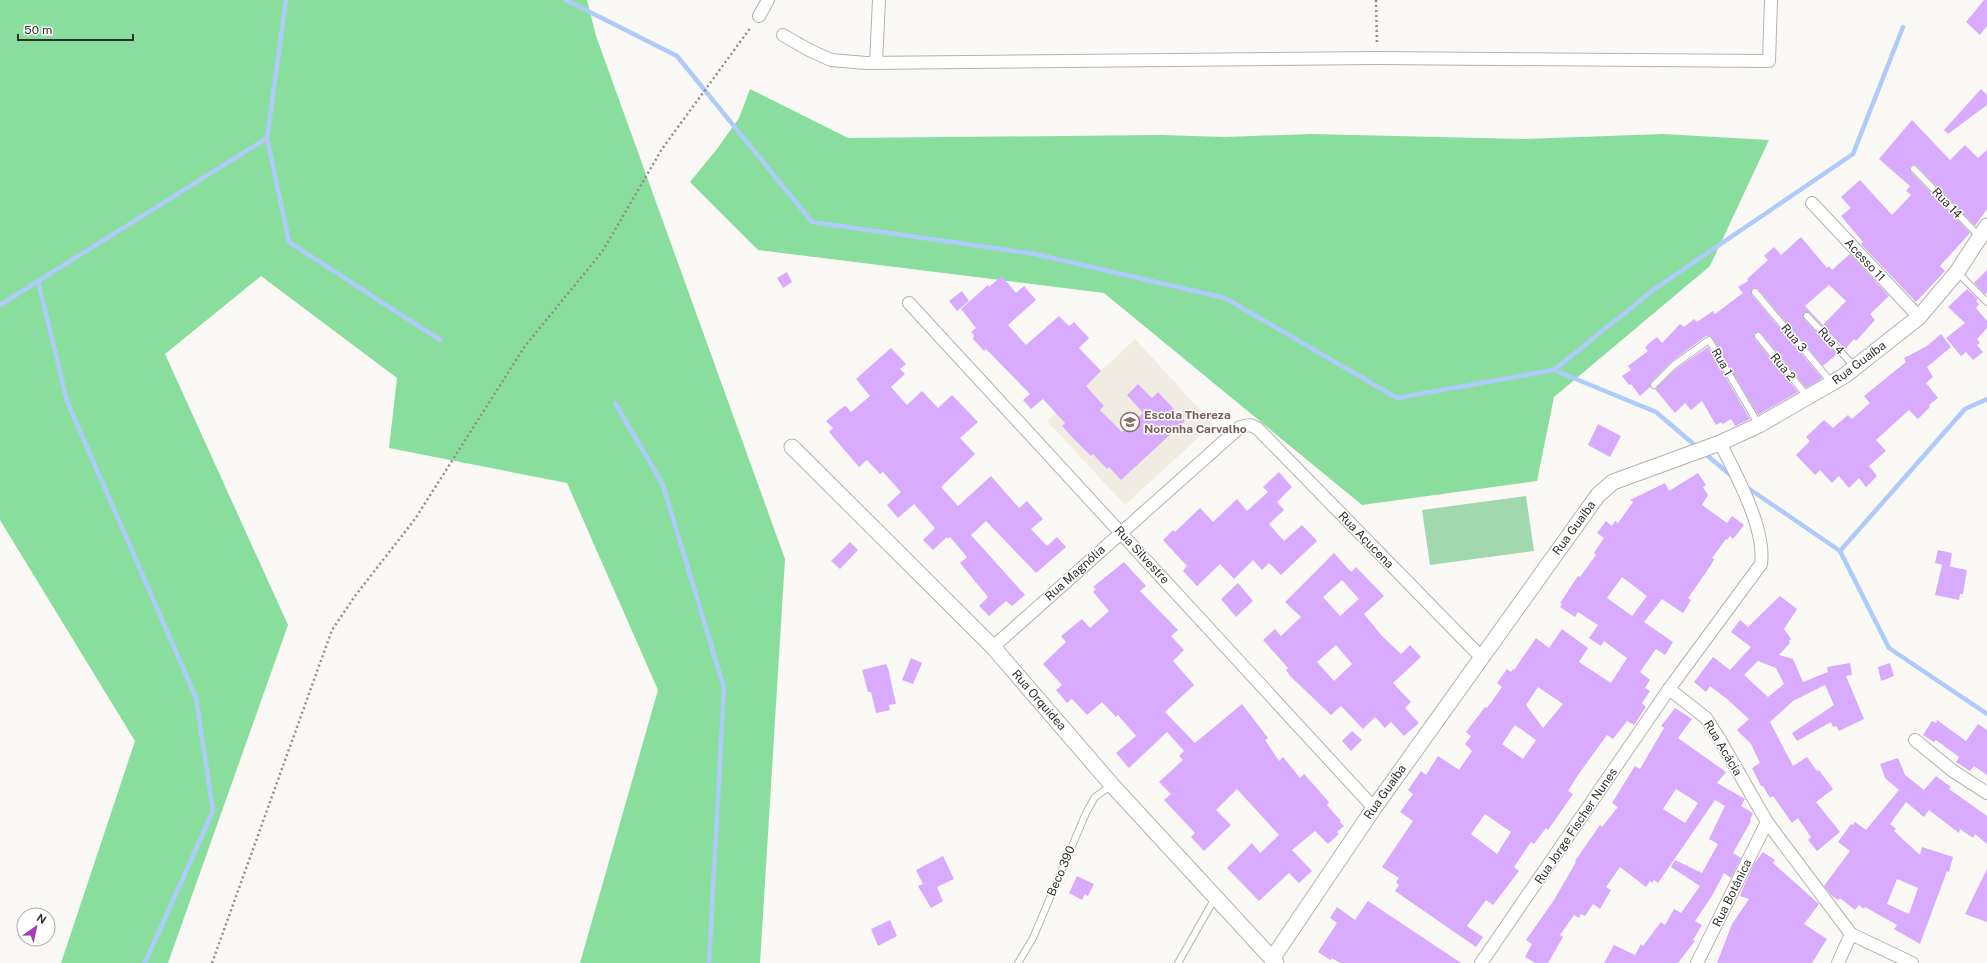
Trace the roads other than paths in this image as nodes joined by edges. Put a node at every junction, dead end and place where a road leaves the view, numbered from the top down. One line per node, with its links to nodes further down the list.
1 (768, 0): 4 (street)
2 (879, 0): 6 (street)
3 (1770, 0): 6 (street)
4 (759, 16)
5 (783, 35): 6 (street)
6 (876, 63)
7 (1914, 169): 9 (lane, Rua 14)
8 (1812, 203): 15 (street, Acesso 11)
9 (1983, 231): 10 (street, Rua Guaíba)
10 (1957, 272): 12 (lane); 15 (street, Rua Guaíba)
11 (1755, 292): 18 (lane, Rua 3)
12 (1987, 302)
13 (909, 303): 25 (street, Rua Silvestre)
14 (1807, 316): 17 (lane, Rua 4)
15 (1919, 317): 17 (street, Rua Guaíba)
16 (1758, 336): 20 (lane, Rua 2)
17 (1855, 367): 18 (street, Rua Guaíba)
18 (1832, 383): 20 (street, Rua Guaíba)
19 (1654, 385): 22 (lane, Rua 1)
20 (1809, 398): 22 (street, Rua Guaíba)
21 (1250, 425): 25 (street, Rua Magnólia); 27 (street, Rua Açucena)
22 (1759, 425): 23 (street, Rua Guaíba)
23 (1720, 443): 27 (street, Rua Guaíba); 28 (street)
24 (792, 447): 26 (street, Rua Orquídea)
25 (1121, 532): 26 (street, Rua Magnólia); 32 (street, Rua Silvestre)
26 (993, 646): 30 (street, Rua Orquídea)
27 (1481, 657): 32 (street, Rua Guaíba)
28 (1669, 689): 33 (street, Rua Acácia); 39 (street, Rua Jorge Fischer Nunes)
29 (1915, 740): 31 (street)
30 (1112, 785): 34 (street, Rua Orquídea); 37 (lane, Beco 390)
31 (1987, 793)
32 (1374, 808): 36 (street, Rua Guaíba)
33 (1767, 822): 35 (street, Rua Acácia); 40 (street, Rua Botânica)
34 (1216, 897): 36 (street, Rua Orquídea); 38 (lane)
35 (1851, 934): 41 (street); 42 (street, Rua Acácia)
36 (1274, 961)
37 (1018, 963)
38 (1178, 963)
39 (1481, 963)
40 (1697, 963)
41 (1838, 963)
42 (1912, 963)

